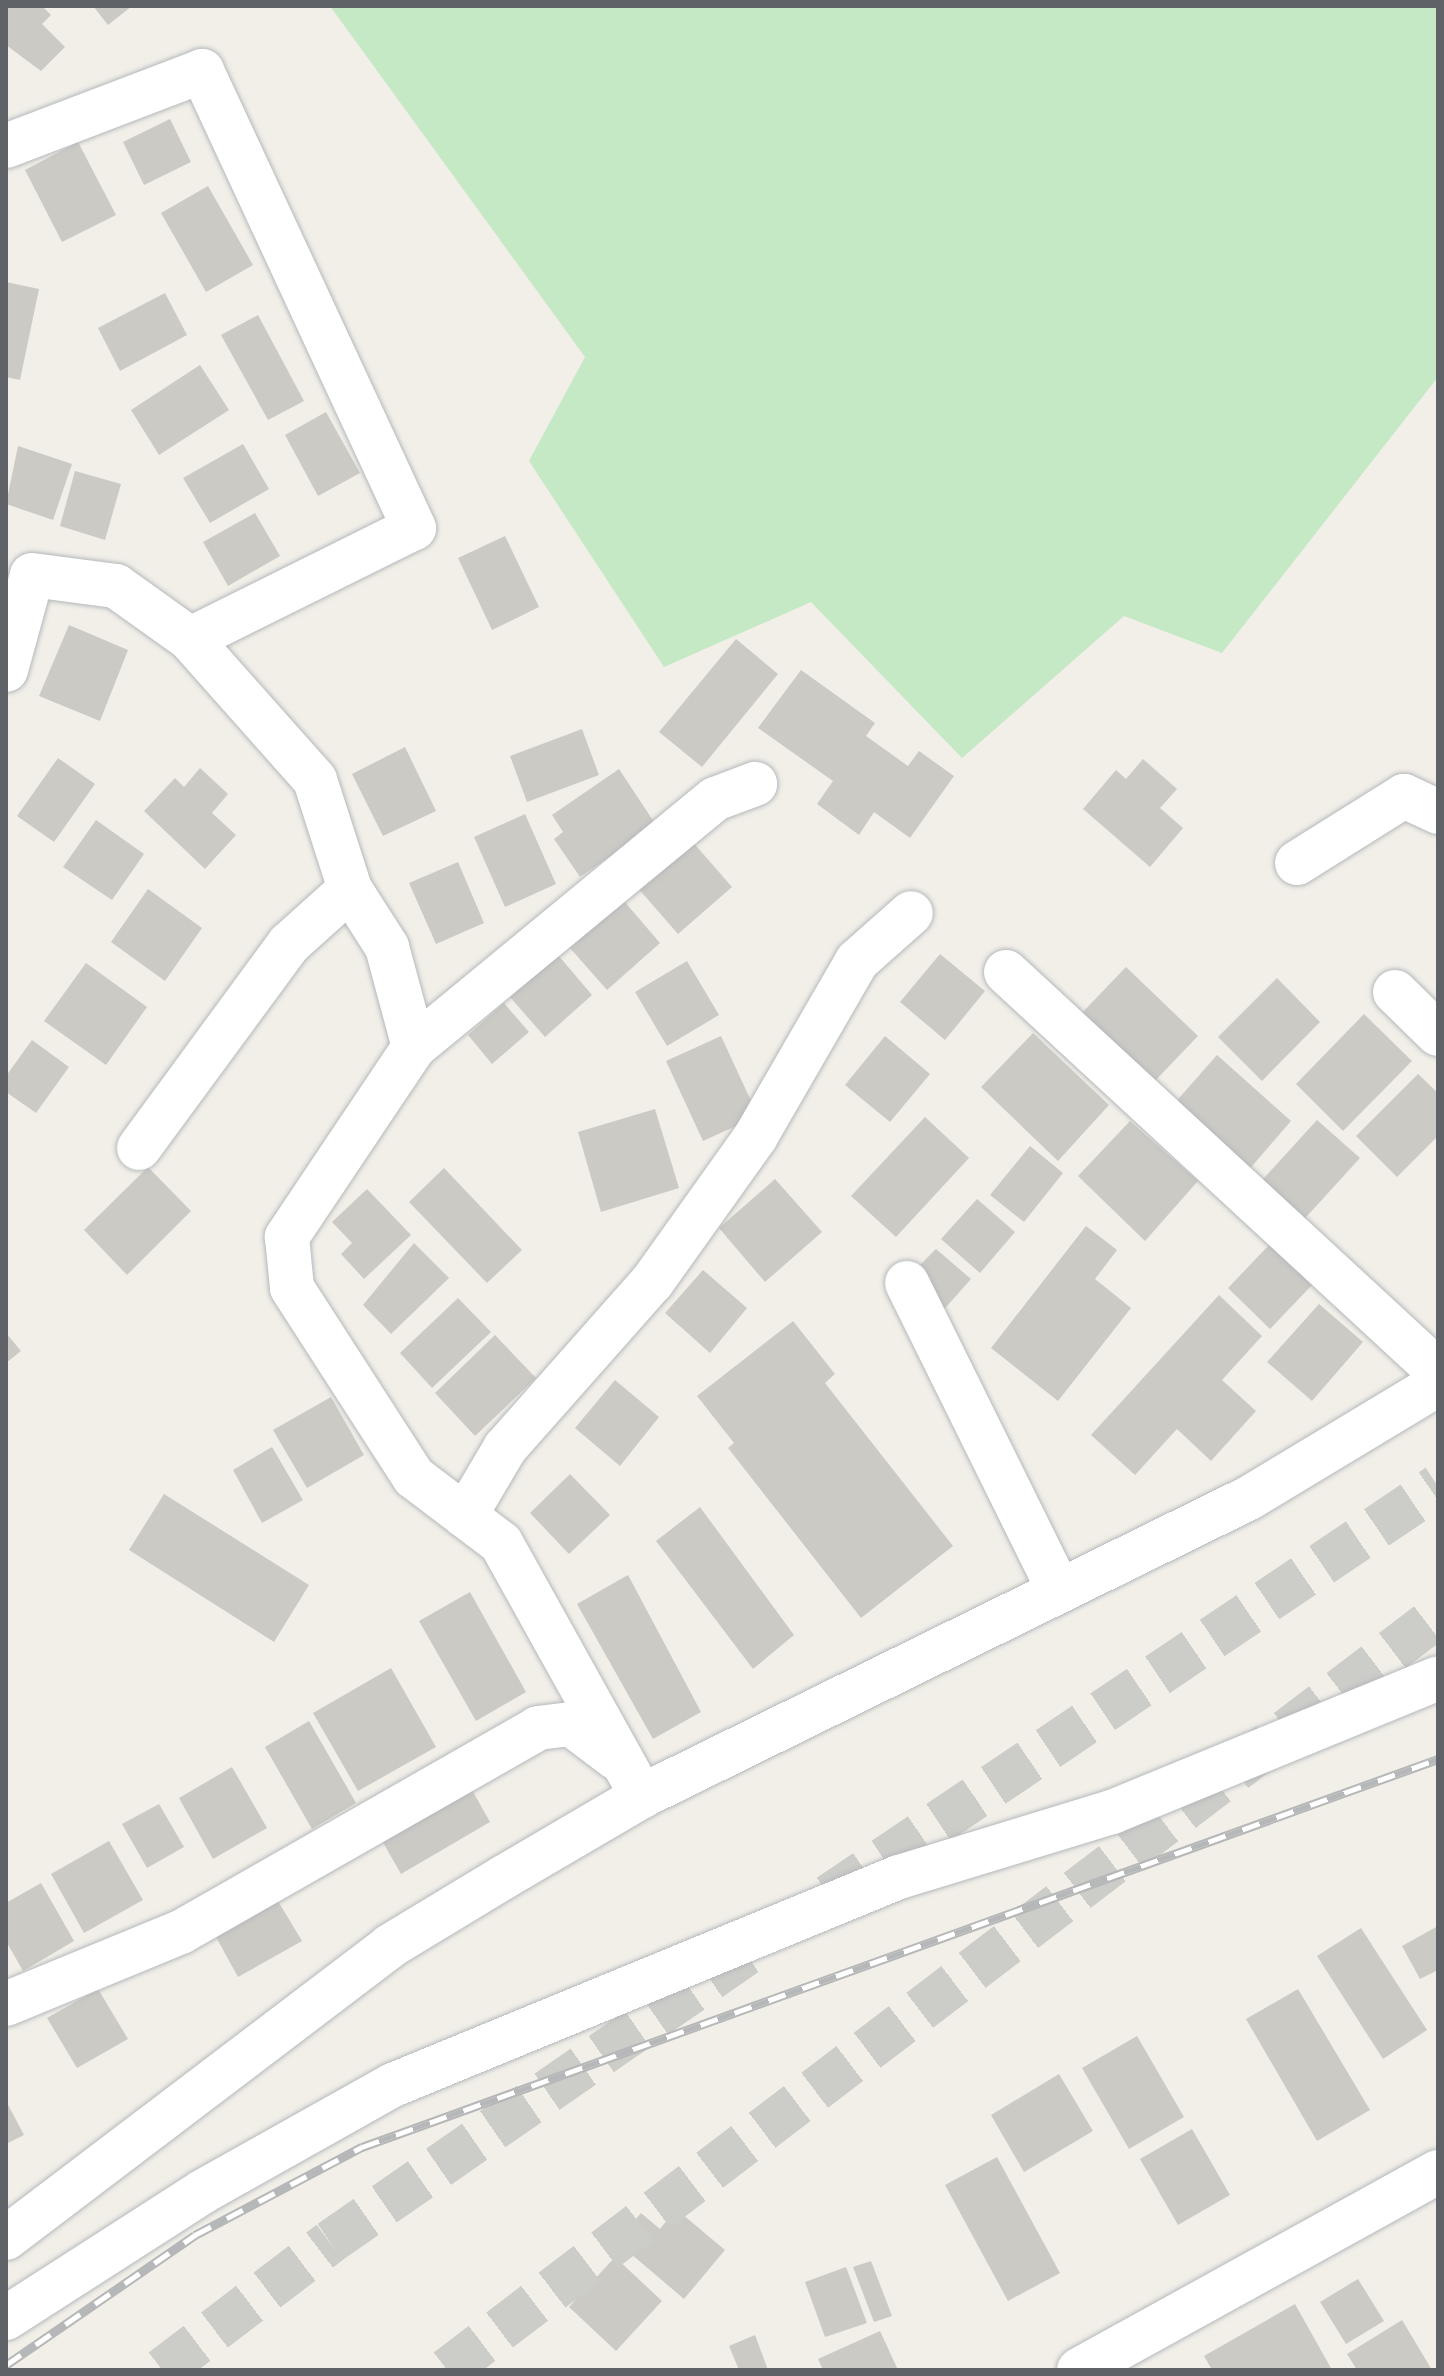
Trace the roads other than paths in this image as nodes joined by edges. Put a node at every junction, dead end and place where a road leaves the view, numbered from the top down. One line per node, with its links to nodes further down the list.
1 (6, 146): 3 (street)
2 (19, 574): 3 (street); 4 (street)
3 (190, 639): 8 (street)
4 (6, 670)
5 (755, 784): 13 (street)
6 (1438, 812): 7 (street)
7 (1297, 863)
8 (350, 889): 13 (street); 14 (street)
9 (911, 913): 18 (street)
10 (1006, 972): 16 (street)
11 (1395, 992): 12 (street)
12 (1438, 1034)
13 (414, 1047): 18 (street)
14 (139, 1148)
15 (907, 1283): 19 (street)
16 (1438, 1371)
17 (1438, 1384): 19 (street)
18 (465, 1516): 21 (street)
19 (1058, 1589): 21 (street)
20 (1438, 1678): 25 (street)
21 (635, 1782): 22 (street); 24 (street)
22 (6, 2004)
23 (1438, 2172): 26 (street)
24 (6, 2238)
25 (6, 2318)
26 (1079, 2370)

